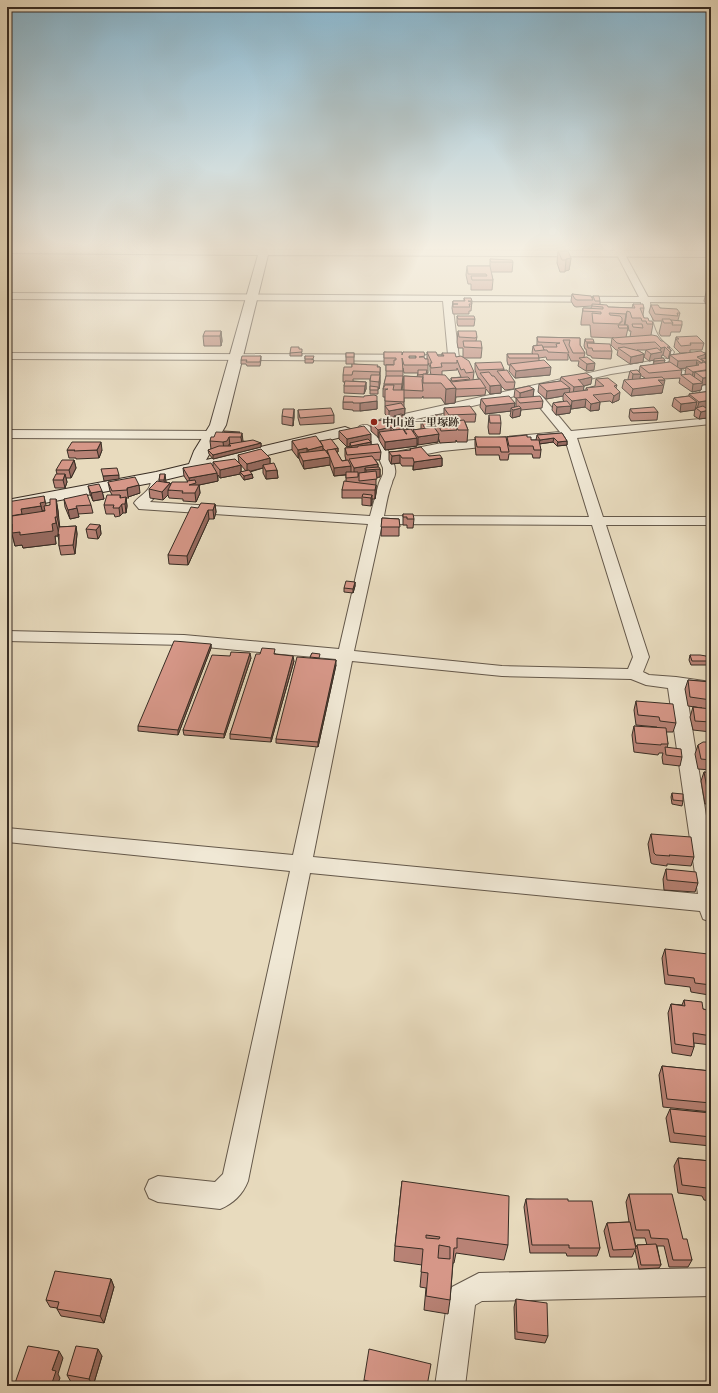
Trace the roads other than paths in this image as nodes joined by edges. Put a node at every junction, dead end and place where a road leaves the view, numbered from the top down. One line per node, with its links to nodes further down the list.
1 (247, 314): 6 (main road)
2 (449, 314): 6 (street)
3 (646, 314): 7 (street)
4 (711, 355): 7 (street)
5 (7, 356): 6 (street)
6 (235, 357): 16 (main road)
7 (679, 359): 8 (street)
8 (662, 361): 9 (street); 10 (street)
9 (531, 389): 12 (street); 15 (street)
10 (711, 394)
11 (711, 421): 15 (street)
12 (364, 428): 13 (street); 17 (street)
13 (345, 432): 18 (main road)
14 (7, 434): 16 (street)
15 (568, 434): 17 (street); 22 (street)
16 (214, 435): 18 (main road)
17 (385, 457): 21 (street)
18 (197, 467): 19 (main road)
19 (156, 477): 20 (main road); 21 (street)
20 (7, 505)
21 (375, 520): 22 (street); 25 (street)
22 (597, 521): 23 (street); 26 (street)
23 (711, 521)
24 (7, 636): 25 (street)
25 (345, 655): 26 (street); 33 (street)
26 (634, 674): 27 (street)
27 (676, 682): 28 (street); 29 (street)
28 (711, 687)
29 (685, 746): 30 (street); 31 (street)
30 (705, 748)
31 (703, 819): 34 (street)
32 (7, 835): 33 (street)
33 (302, 863): 34 (street); 35 (street)
34 (710, 907)
35 (158, 1189)
36 (711, 1282): 37 (street)
37 (450, 1386)

